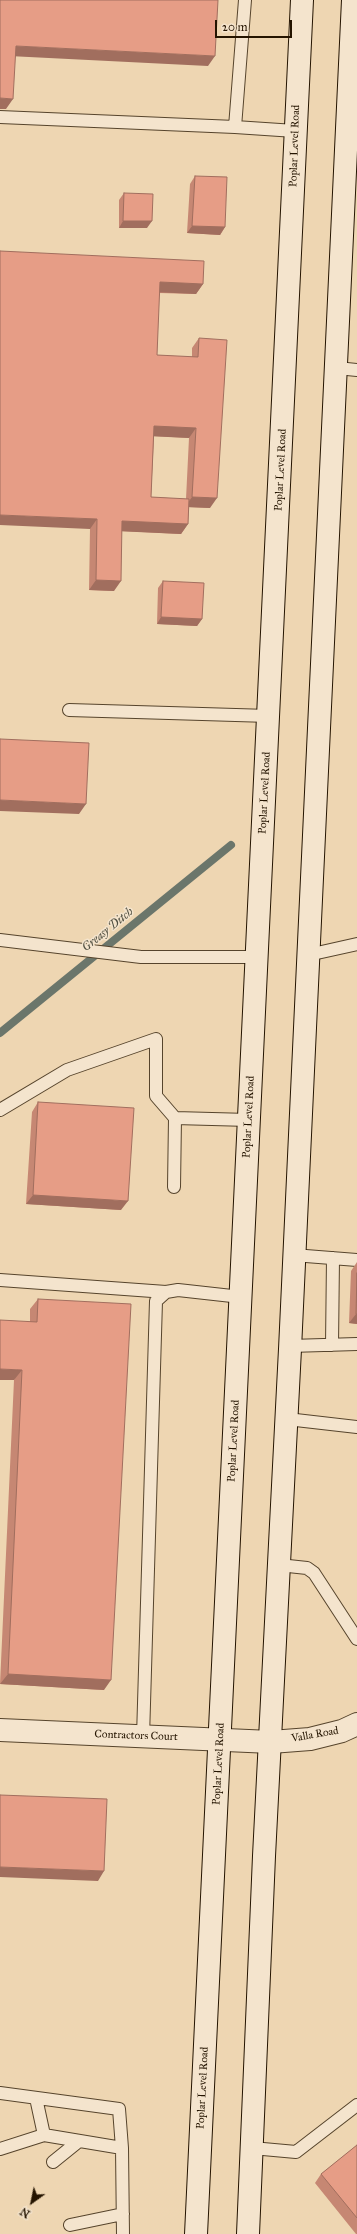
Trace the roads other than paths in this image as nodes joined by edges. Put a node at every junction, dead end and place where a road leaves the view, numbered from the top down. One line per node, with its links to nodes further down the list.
1 (245, 0): 5 (lane)
2 (302, 0): 6 (main road, Poplar Level Road)
3 (354, 13): 7 (main road)
4 (0, 117): 5 (lane)
5 (235, 127): 6 (lane)
6 (295, 132): 9 (main road, Poplar Level Road)
7 (347, 369): 12 (main road)
8 (69, 710): 9 (lane)
9 (268, 716): 13 (main road, Poplar Level Road)
10 (0, 940): 13 (lane)
11 (357, 944): 12 (lane)
12 (308, 955): 18 (main road)
13 (257, 957): 16 (main road, Poplar Level Road)
14 (0, 1110): 15 (lane)
15 (175, 1118): 16 (lane); 17 (lane)
16 (249, 1120): 23 (main road, Poplar Level Road)
17 (174, 1187)
18 (294, 1255): 19 (lane); 26 (main road)
19 (333, 1258): 20 (lane); 25 (lane)
20 (357, 1260)
21 (0, 1280): 22 (lane)
22 (166, 1292): 23 (lane); 33 (lane)
23 (241, 1297): 34 (main road, Poplar Level Road)
24 (357, 1344): 25 (lane)
25 (332, 1345): 26 (lane)
26 (290, 1346): 27 (main road)
27 (287, 1420): 28 (lane); 29 (main road)
28 (357, 1427)
29 (279, 1565): 30 (lane); 35 (main road)
30 (357, 1639)
31 (357, 1724): 35 (main road, Valla Road)
32 (0, 1730): 33 (main road, Contractors Court)
33 (143, 1737): 34 (main road, Contractors Court)
34 (220, 1740): 35 (main road, Contractors Court); 48 (main road, Poplar Level Road)
35 (271, 1742): 42 (main road)
36 (0, 2092): 37 (lane)
37 (36, 2098): 39 (lane); 41 (lane)
38 (357, 2105): 42 (lane)
39 (44, 2136): 40 (lane); 43 (lane)
40 (78, 2141): 41 (lane); 44 (lane)
41 (122, 2148): 45 (lane)
42 (252, 2148): 49 (main road)
43 (0, 2149)
44 (53, 2162)
45 (123, 2214): 46 (lane); 47 (lane)
46 (70, 2225)
47 (123, 2234)
48 (196, 2234)
49 (248, 2234)

